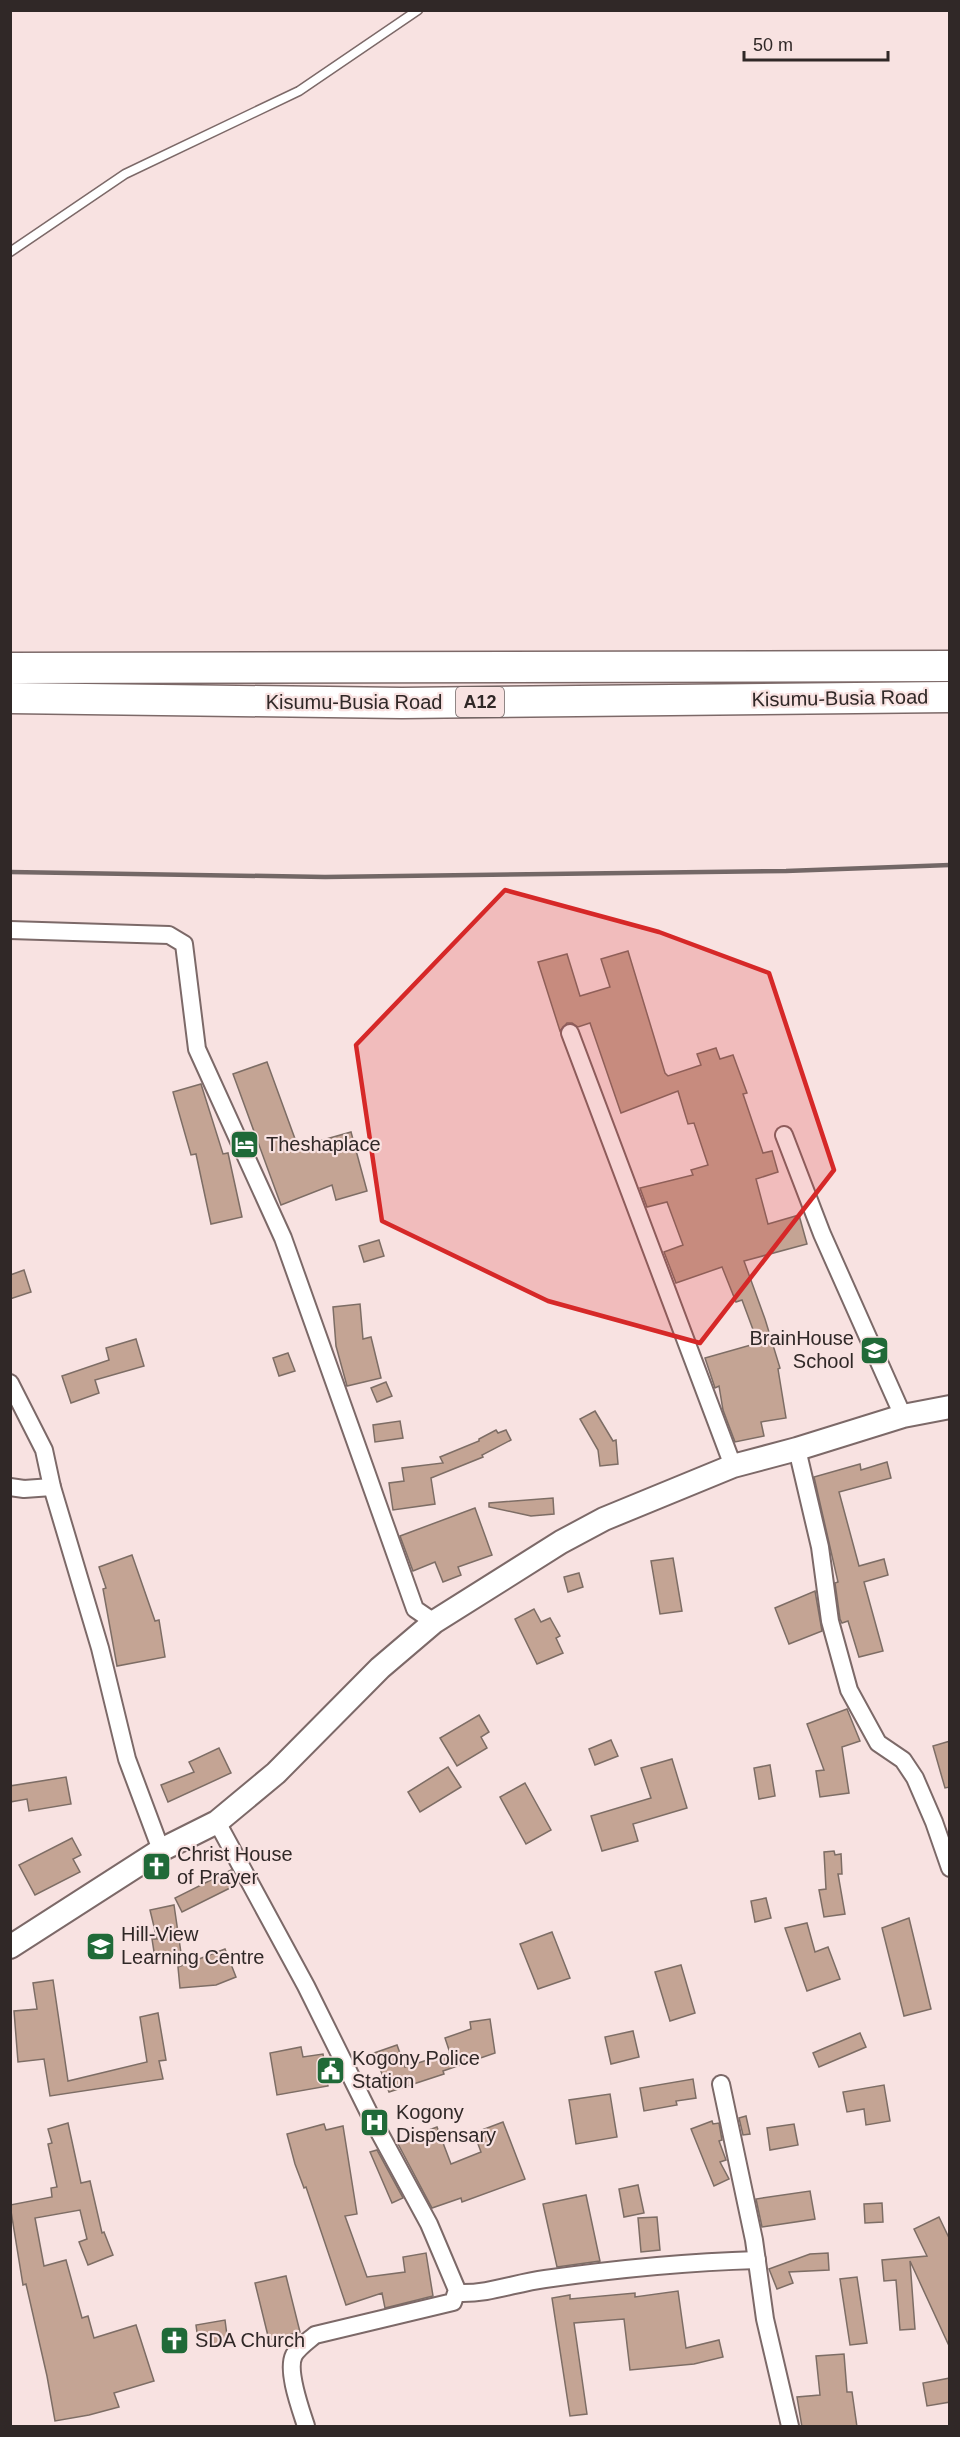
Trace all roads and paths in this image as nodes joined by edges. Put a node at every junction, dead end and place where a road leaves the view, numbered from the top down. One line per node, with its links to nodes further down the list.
1 (418, 10): 2 (lane)
2 (10, 252)
3 (950, 666): 4 (highway, Kisumu-Busia Road / A12)
4 (10, 668)
5 (950, 697): 6 (highway, Kisumu-Busia Road / A12)
6 (10, 698)
7 (10, 930): 17 (street)
8 (570, 1033): 14 (street)
9 (784, 1135): 12 (street)
10 (10, 1383): 16 (street)
11 (950, 1407): 12 (main road)
12 (903, 1416): 13 (main road)
13 (797, 1449): 14 (main road); 20 (street)
14 (733, 1466): 17 (main road)
15 (10, 1487): 16 (street)
16 (52, 1487): 19 (street)
17 (434, 1622): 18 (main road)
18 (217, 1822): 19 (main road); 24 (street)
19 (161, 1850): 21 (main road)
20 (950, 1868)
21 (10, 1947)
22 (721, 2084): 23 (street)
23 (757, 2259): 24 (street); 26 (street)
24 (457, 2290): 25 (street)
25 (306, 2427)
26 (790, 2427)

